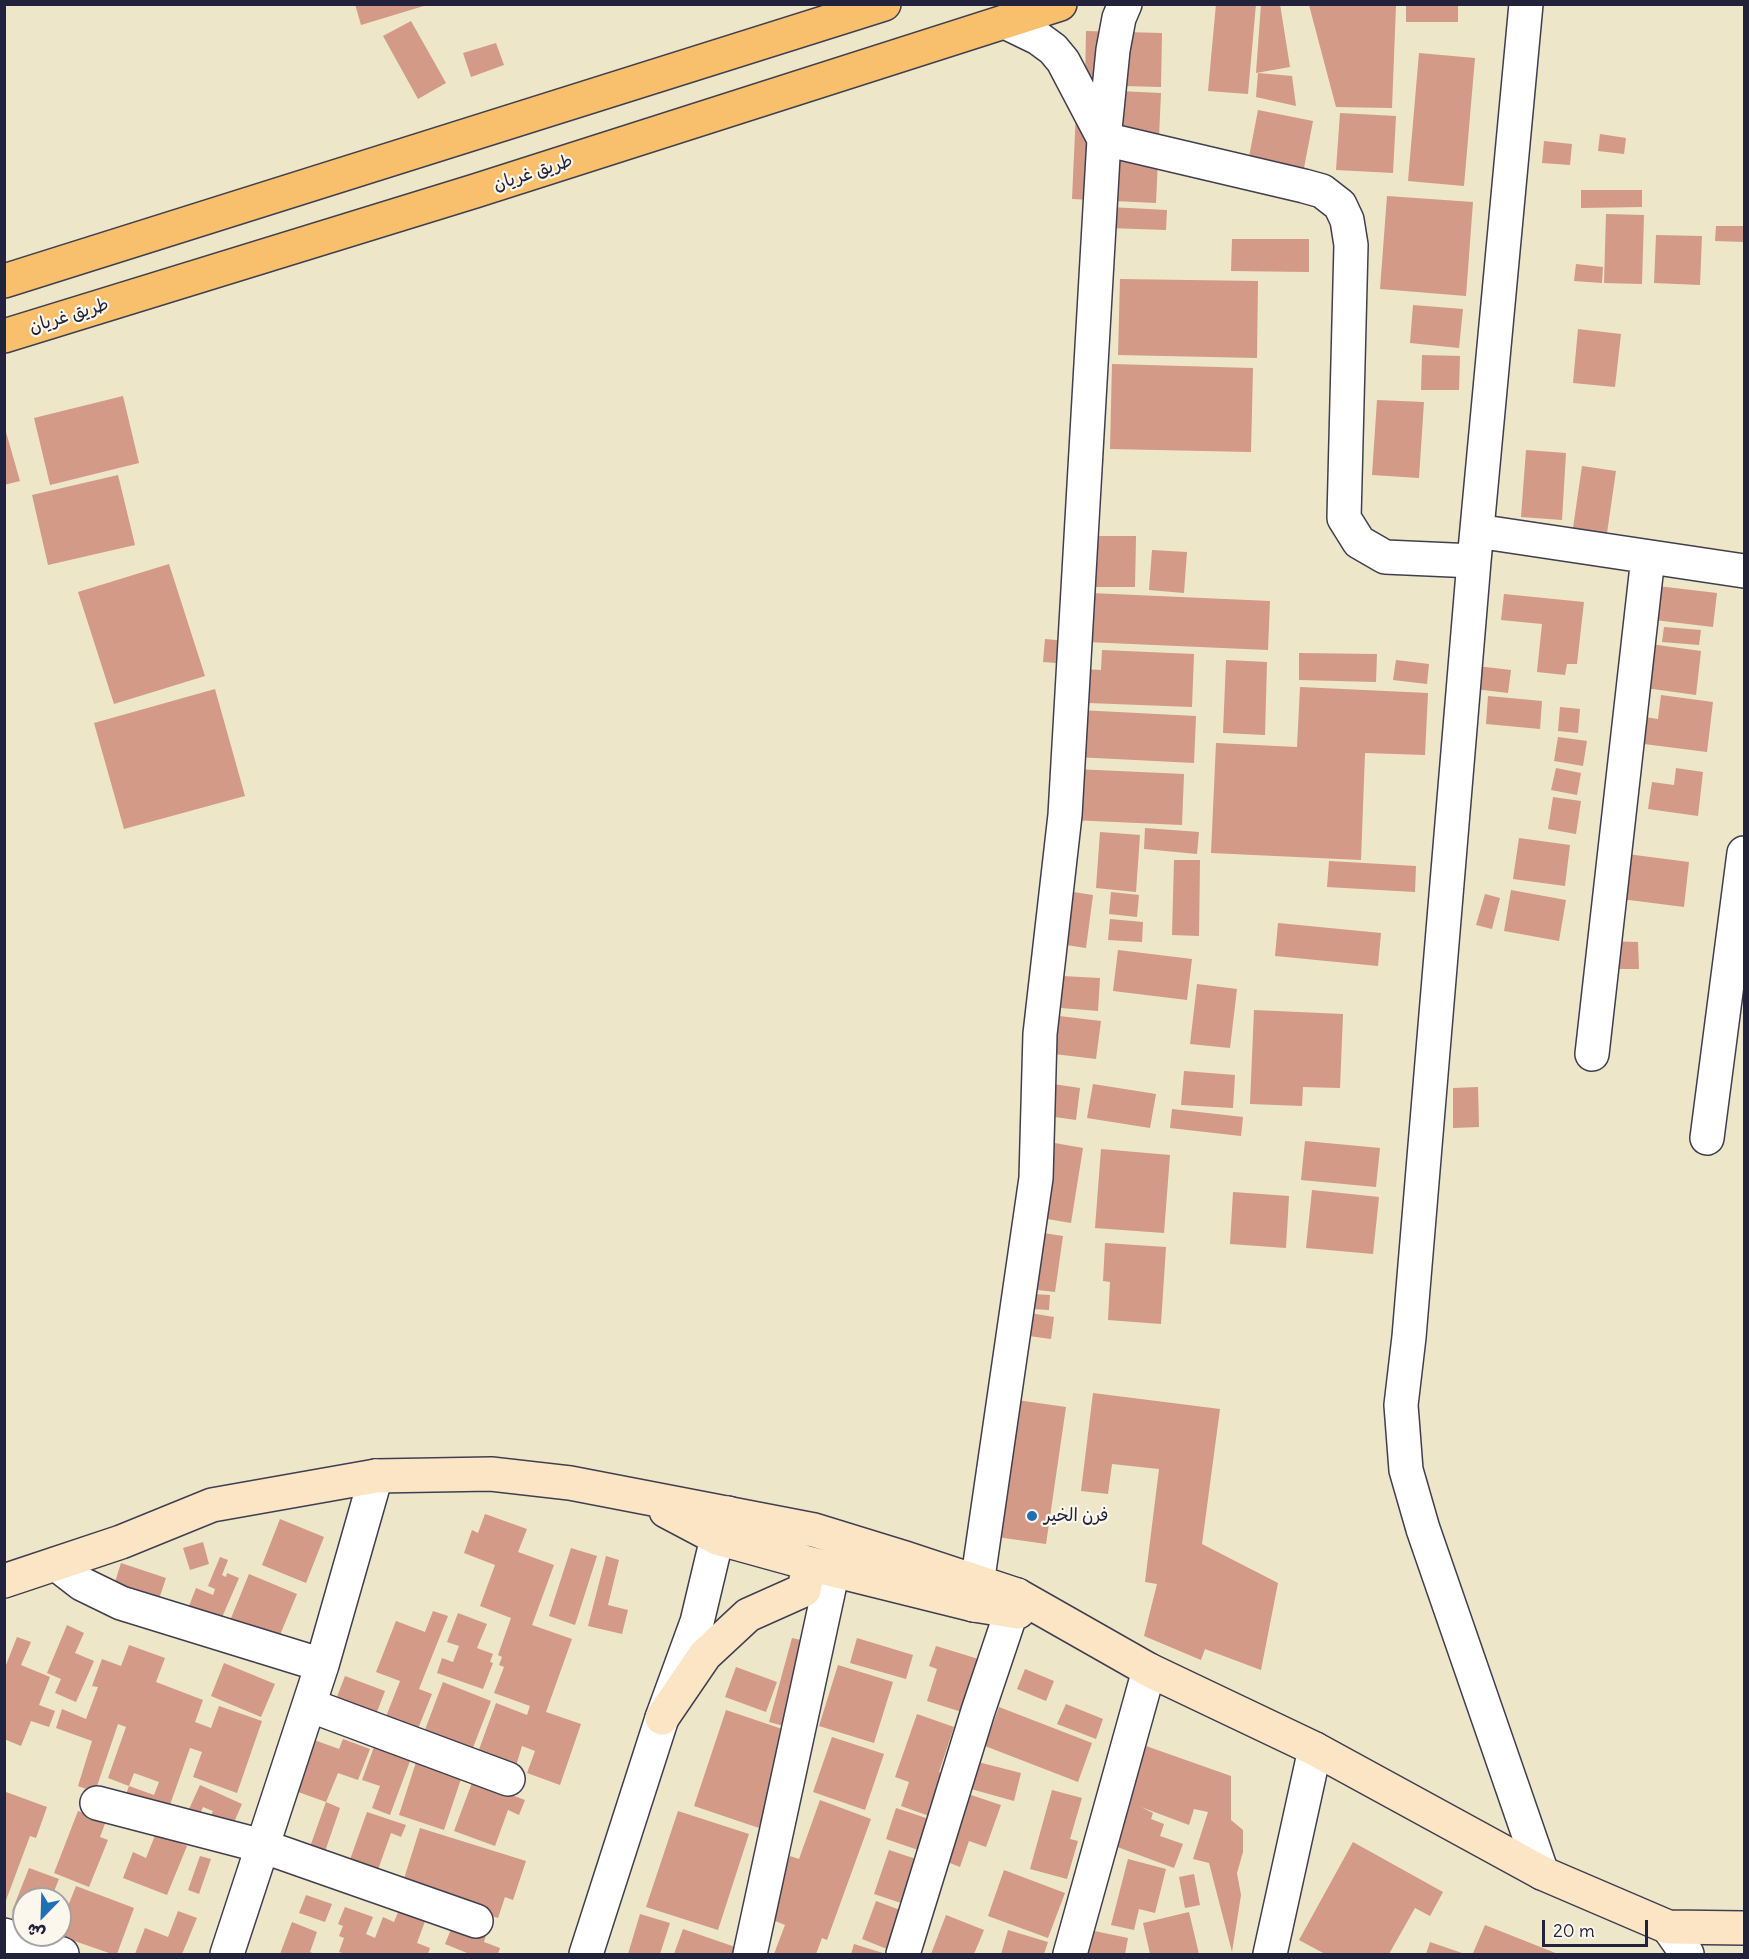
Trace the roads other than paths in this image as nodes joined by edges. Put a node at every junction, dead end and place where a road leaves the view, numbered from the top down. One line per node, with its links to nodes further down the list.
1 (884, 4): 7 (highway)
2 (1060, 4): 5 (highway, طريق غريان)
3 (1125, 4): 6 (street)
4 (1526, 4): 9 (street)
5 (1007, 23): 6 (street); 8 (highway, طريق غريان)
6 (1104, 139): 9 (street); 20 (street)
7 (4, 281)
8 (4, 336)
9 (1475, 546): 10 (street); 30 (street)
10 (1648, 557): 11 (street); 13 (street)
11 (1744, 571)
12 (1744, 853): 14 (street)
13 (1592, 1054)
14 (1707, 1138)
15 (376, 1476): 16 (street); 17 (street); 22 (street)
16 (722, 1526): 18 (street); 20 (street); 25 (street)
17 (56, 1564): 19 (street); 22 (street)
18 (821, 1567): 20 (street); 25 (street); 38 (street)
19 (4, 1581)
20 (976, 1594): 21 (street)
21 (1015, 1603): 23 (street); 39 (street)
22 (321, 1665): 24 (street)
23 (1149, 1670): 26 (street); 40 (street)
24 (309, 1705): 27 (street); 29 (street)
25 (662, 1718): 37 (street)
26 (1315, 1749): 30 (street); 41 (street)
27 (508, 1779)
28 (97, 1803): 29 (street)
29 (262, 1846): 31 (street); 36 (street)
30 (1542, 1873): 32 (street)
31 (476, 1921)
32 (1668, 1927): 33 (street); 42 (street)
33 (1744, 1928)
34 (4, 1935): 35 (street)
35 (62, 1954)
36 (227, 1954)
37 (586, 1954)
38 (750, 1954)
39 (903, 1954)
40 (1070, 1954)
41 (1270, 1954)
42 (1687, 1954)

